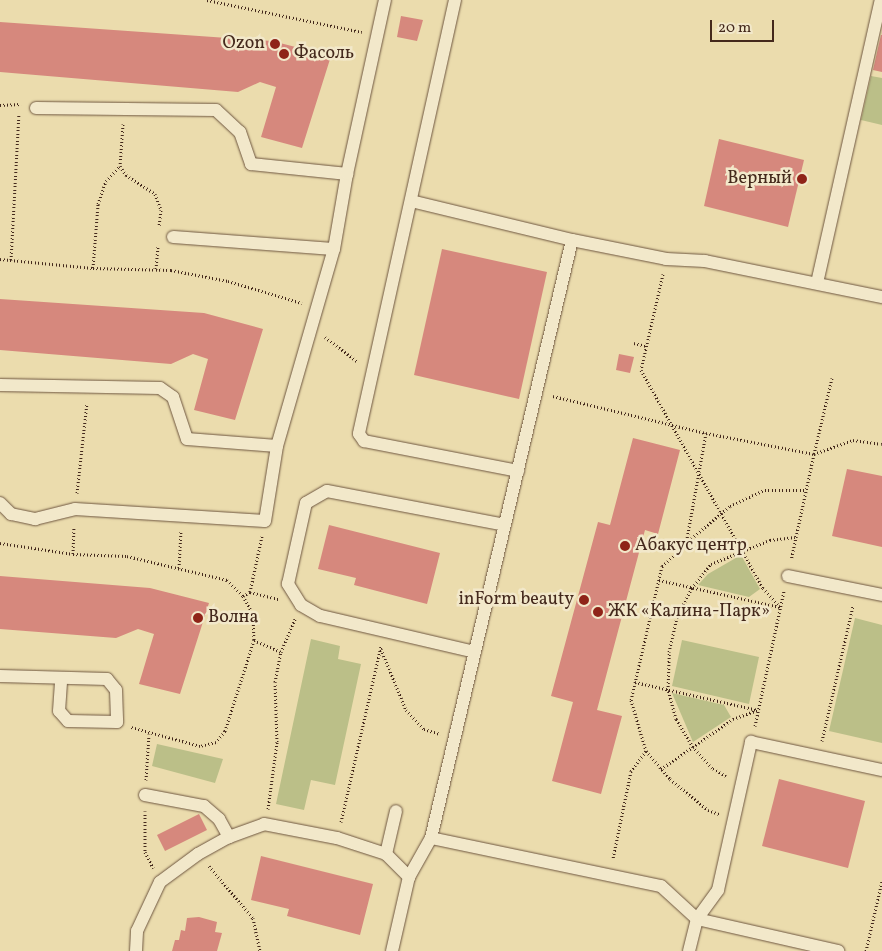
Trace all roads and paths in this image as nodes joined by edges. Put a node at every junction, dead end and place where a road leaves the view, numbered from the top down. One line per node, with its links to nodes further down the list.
1 (207, 0): 5 (path)
2 (385, 0): 5 (lane)
3 (456, 0): 11 (lane)
4 (881, 0): 20 (lane)
5 (378, 35): 10 (lane)
6 (20, 103): 17 (path)
7 (36, 108): 8 (lane)
8 (124, 108): 9 (path); 10 (lane)
9 (120, 166): 18 (path); 19 (path)
10 (347, 174): 14 (lane)
11 (411, 201): 13 (lane); 26 (lane)
12 (174, 237): 14 (lane)
13 (572, 240): 16 (lane); 30 (lane)
14 (334, 249): 22 (lane)
15 (0, 259): 17 (path)
16 (666, 259): 20 (lane); 25 (path)
17 (10, 260): 18 (path)
18 (93, 268): 19 (path)
19 (156, 269): 22 (path)
20 (817, 283): 21 (lane)
21 (882, 298)
22 (320, 308): 23 (lane)
23 (313, 328): 26 (path); 34 (lane)
24 (634, 343): 25 (path)
25 (646, 346): 31 (path)
26 (373, 371): 36 (lane)
27 (832, 378): 35 (path)
28 (0, 385): 29 (lane)
29 (88, 387): 34 (lane); 40 (path)
30 (536, 392): 31 (path); 36 (lane)
31 (672, 425): 32 (path); 37 (path)
32 (706, 434): 35 (path); 37 (path)
33 (882, 444): 35 (path)
34 (277, 446): 43 (lane)
35 (814, 454): 38 (path)
36 (518, 471): 44 (lane)
37 (699, 474): 41 (path); 47 (path)
38 (806, 490): 41 (path); 45 (path)
39 (0, 503): 40 (lane)
40 (75, 509): 42 (lane); 49 (path)
41 (721, 513): 47 (path); 48 (path)
42 (182, 516): 43 (lane); 50 (path)
43 (265, 521): 55 (path)
44 (504, 526): 58 (lane); 64 (lane)
45 (796, 537): 48 (path); 51 (path)
46 (0, 543): 49 (path)
47 (686, 544): 52 (path)
48 (742, 550): 53 (path); 59 (path)
49 (73, 554): 50 (path)
50 (179, 568): 57 (path)
51 (788, 576): 54 (lane); 59 (path)
52 (659, 580): 53 (path); 67 (path)
53 (692, 588): 59 (path); 68 (path)
54 (856, 590): 56 (lane); 75 (path)
55 (250, 592): 57 (path); 58 (path)
56 (882, 595)
57 (243, 596): 61 (path)
58 (301, 605): 60 (lane); 63 (path)
59 (780, 608): 69 (path)
60 (384, 630): 62 (path); 64 (lane)
61 (254, 640): 63 (path); 70 (path)
62 (380, 648): 71 (path); 84 (path)
63 (281, 652): 82 (path)
64 (475, 652): 71 (lane)
65 (0, 676): 66 (lane)
66 (61, 679): 70 (lane); 70 (lane)
67 (635, 682): 68 (path); 74 (path)
68 (668, 690): 69 (path); 73 (path)
69 (758, 710): 72 (path); 73 (path)
70 (117, 722)
71 (454, 738): 85 (lane)
72 (751, 742): 75 (lane); 78 (lane)
73 (693, 747): 76 (path); 78 (path)
74 (646, 752): 76 (path); 88 (path)
75 (818, 756): 77 (lane)
76 (661, 769): 81 (path)
77 (882, 770)
78 (742, 784): 81 (lane)
79 (144, 796): 83 (lane)
80 (396, 811): 87 (lane)
81 (734, 819): 91 (lane)
82 (264, 824): 83 (lane); 84 (lane)
83 (230, 837): 86 (lane)
84 (338, 838): 87 (lane)
85 (431, 838): 88 (lane); 89 (lane)
86 (198, 854): 92 (lane); 93 (path)
87 (386, 854): 89 (lane)
88 (610, 875): 91 (lane)
89 (409, 878): 94 (lane)
90 (882, 881): 97 (path)
91 (697, 919): 95 (lane); 96 (lane)
92 (136, 951)
93 (260, 951)
94 (392, 951)
95 (689, 951)
96 (838, 951)
97 (866, 951)

